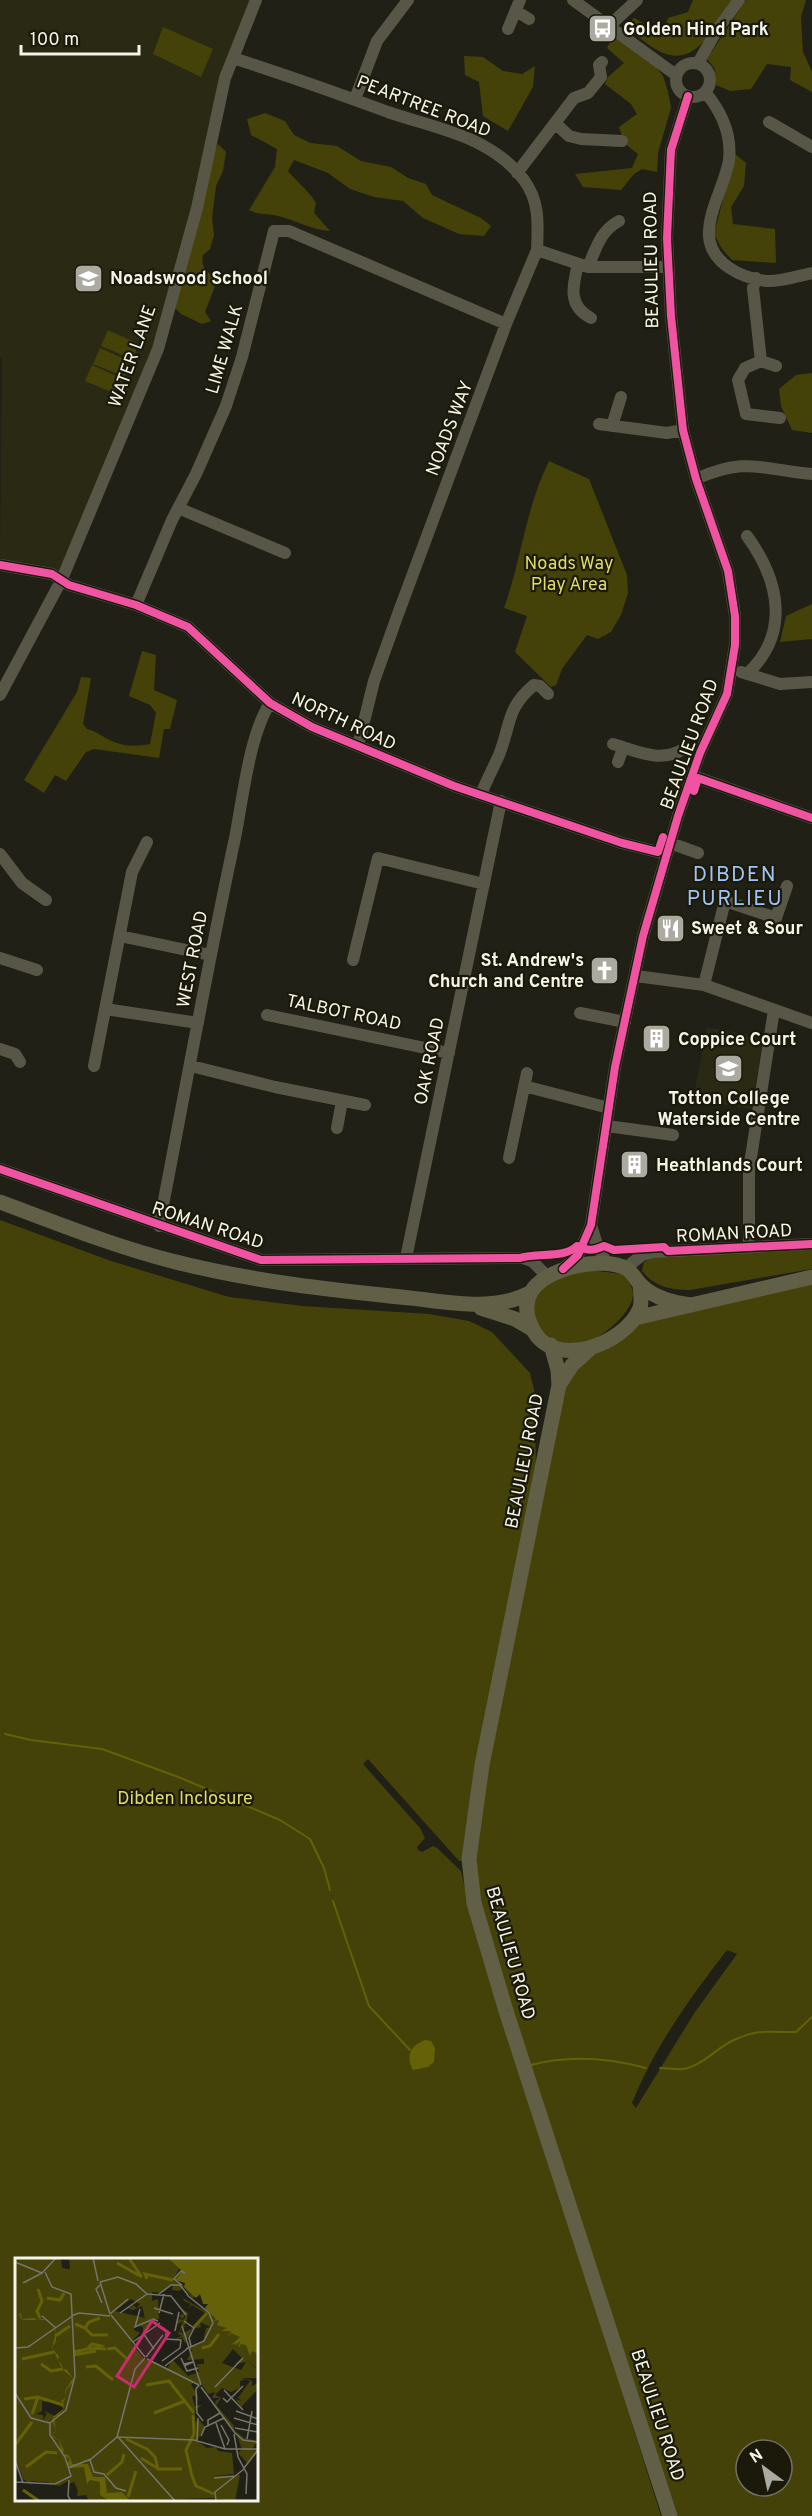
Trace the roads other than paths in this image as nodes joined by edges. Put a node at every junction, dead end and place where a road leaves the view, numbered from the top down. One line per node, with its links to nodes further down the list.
1 (256, 0): 10 (street, WATER LANE)
2 (408, 0): 16 (street)
3 (573, 0): 8 (street)
4 (637, 0): 8 (street)
5 (740, 0): 12 (street)
6 (518, 5): 7 (street); 9 (street)
7 (529, 19)
8 (609, 26): 13 (street)
9 (508, 29)
10 (233, 58): 16 (street, PEARTREE ROAD); 43 (street, WATER LANE)
11 (602, 62): 18 (street)
12 (698, 63): 13 (street); 14 (street)
13 (676, 75): 15 (street)
14 (705, 92): 15 (street); 27 (street)
15 (688, 96): 25 (street, BEAULIEU ROAD)
16 (355, 99): 21 (street, PEARTREE ROAD)
17 (769, 122): 20 (street)
18 (555, 123): 19 (street); 21 (street)
19 (622, 141)
20 (812, 147)
21 (517, 173): 23 (street, PEARTREE ROAD)
22 (619, 221): 24 (street)
23 (537, 250): 24 (street); 29 (street, NOADS WAY)
24 (583, 266): 25 (street); 28 (street)
25 (667, 267): 36 (street, BEAULIEU ROAD)
26 (812, 273): 27 (street)
27 (756, 278): 30 (street)
28 (591, 318)
29 (506, 324): 39 (street, LIME WALK); 51 (street, NOADS WAY)
30 (761, 361): 31 (street); 33 (street)
31 (776, 366)
32 (621, 397): 35 (street)
33 (780, 418)
34 (598, 424): 35 (street)
35 (612, 426): 36 (street)
36 (683, 430): 38 (street, BEAULIEU ROAD)
37 (812, 474): 38 (street)
38 (696, 479): 45 (street, BEAULIEU ROAD)
39 (178, 508): 41 (street); 44 (street, LIME WALK)
40 (747, 536): 46 (street, BEAULIEU ROAD)
41 (285, 554)
42 (0, 565): 43 (street, NORTH ROAD)
43 (62, 579): 44 (street, NORTH ROAD); 49 (street, WATER LANE)
44 (136, 605): 50 (street, NORTH ROAD)
45 (731, 670): 46 (street); 52 (street, BEAULIEU ROAD)
46 (747, 674): 47 (street)
47 (812, 682)
48 (548, 694): 55 (street)
49 (0, 695)
50 (270, 703): 51 (street, NORTH ROAD); 66 (street, WEST ROAD)
51 (358, 746): 55 (street, NORTH ROAD)
52 (700, 753): 53 (street); 54 (street, BEAULIEU ROAD)
53 (618, 762)
54 (693, 776): 57 (street); 59 (street, BEAULIEU ROAD)
55 (481, 794): 56 (street, NORTH ROAD)
56 (501, 801): 59 (street, NORTH ROAD); 62 (street, OAK ROAD)
57 (812, 818)
58 (147, 842): 65 (street)
59 (668, 849): 60 (street, NORTH ROAD); 70 (street, BEAULIEU ROAD)
60 (698, 853)
61 (0, 854): 64 (street)
62 (484, 884): 68 (street); 80 (street, OAK ROAD)
63 (787, 886): 71 (street)
64 (46, 900)
65 (120, 936): 66 (street); 72 (street)
66 (210, 955): 77 (street, WEST ROAD)
67 (0, 958): 69 (street)
68 (352, 960)
69 (37, 970)
70 (636, 976): 71 (street); 76 (street, BEAULIEU ROAD)
71 (704, 985): 73 (street)
72 (105, 1009): 77 (street); 82 (street)
73 (774, 1010): 78 (street); 98 (street)
74 (580, 1013): 76 (street)
75 (267, 1015): 80 (street, TALBOT ROAD)
76 (625, 1022): 88 (street, BEAULIEU ROAD)
77 (198, 1023): 83 (street, WEST ROAD)
78 (812, 1023)
79 (0, 1049): 81 (street)
80 (449, 1053): 99 (street, OAK ROAD)
81 (20, 1062)
82 (94, 1066)
83 (191, 1066): 86 (street); 96 (street, WEST ROAD)
84 (527, 1073): 85 (street)
85 (524, 1086): 88 (street); 92 (street)
86 (342, 1101): 87 (street); 90 (street)
87 (365, 1105)
88 (609, 1108): 89 (street, BEAULIEU ROAD)
89 (607, 1126): 91 (street); 95 (street, BEAULIEU ROAD)
90 (337, 1128)
91 (674, 1135)
92 (509, 1158)
93 (0, 1169): 96 (street, ROMAN ROAD)
94 (0, 1202): 107 (main road)
95 (591, 1225): 100 (street, BEAULIEU ROAD); 102 (street, BEAULIEU ROAD)
96 (159, 1226): 99 (street, ROMAN ROAD)
97 (812, 1244): 98 (street, ROMAN ROAD)
98 (749, 1247): 101 (street, ROMAN ROAD)
99 (406, 1258): 103 (street, ROMAN ROAD)
100 (606, 1263): 101 (main road); 102 (main road)
101 (626, 1268): 105 (main road)
102 (563, 1269): 103 (main road)
103 (548, 1277): 106 (main road)
104 (812, 1277): 108 (main road)
105 (640, 1286): 108 (main road); 109 (main road)
106 (530, 1293): 107 (main road); 110 (main road)
107 (467, 1303): 110 (main road)
108 (692, 1305): 109 (main road)
109 (635, 1318): 112 (main road)
110 (532, 1329): 111 (main road)
111 (551, 1346): 112 (main road); 113 (main road, BEAULIEU ROAD)
112 (590, 1349): 113 (main road, BEAULIEU ROAD)
113 (559, 1385): 114 (main road, BEAULIEU ROAD)
114 (670, 2516)

